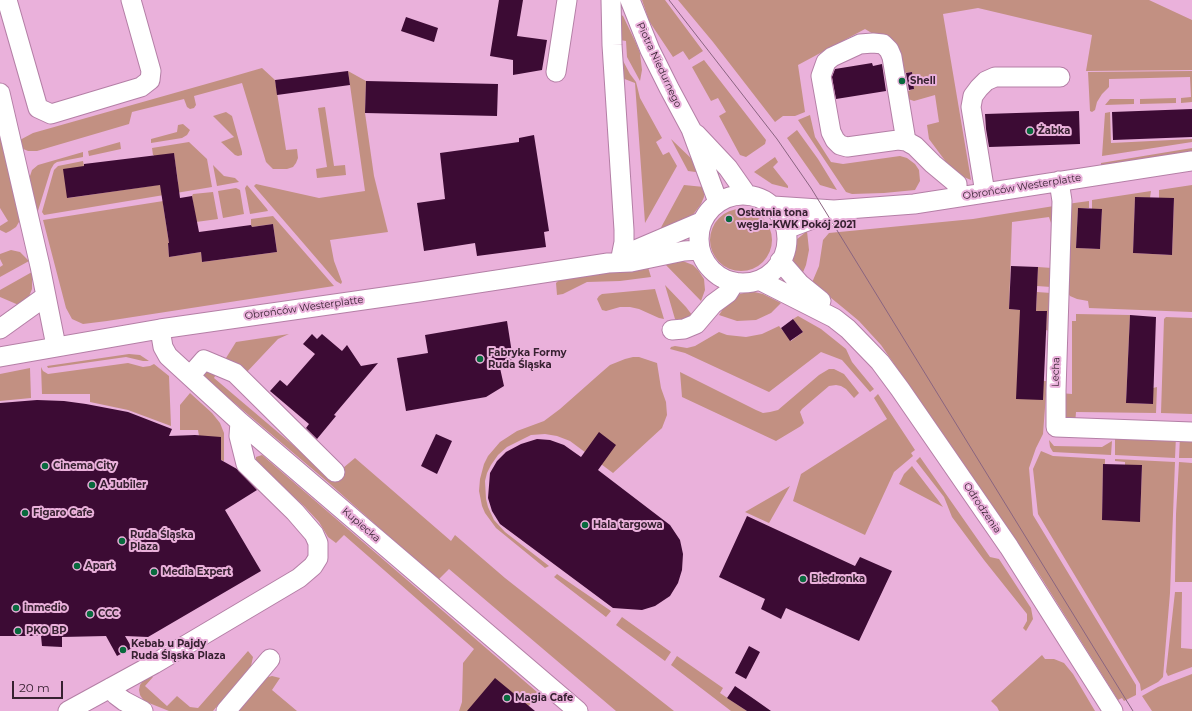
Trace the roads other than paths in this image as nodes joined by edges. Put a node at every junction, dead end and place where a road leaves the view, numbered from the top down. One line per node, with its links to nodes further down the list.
1 (7, 0): 2 (street)
2 (132, 0)
3 (567, 0): 6 (street)
4 (611, 0): 24 (street)
5 (630, 0): 9 (street, Piotra Niedurnego)
6 (556, 72)
7 (1060, 77): 14 (street)
8 (1, 102): 29 (street)
9 (691, 129): 15 (street, Piotra Niedurnego); 18 (street, Piotra Niedurnego)
10 (906, 141): 10 (street); 12 (street)
11 (1192, 161): 13 (street, Obrońców Westerplatte)
12 (933, 164): 16 (street); 17 (street)
13 (1059, 181): 14 (street, Obrońców Westerplatte); 39 (street, Lecha)
14 (985, 193): 16 (street, Obrońców Westerplatte)
15 (747, 194): 18 (street); 19 (street)
16 (957, 197): 17 (street, Obrońców Westerplatte)
17 (935, 201): 20 (street, Obrońców Westerplatte)
18 (718, 202): 21 (street)
19 (772, 206): 20 (street, Obrońców Westerplatte); 22 (street)
20 (851, 210): 22 (street, Obrońców Westerplatte)
21 (701, 222): 23 (street); 24 (street, Obrońców Westerplatte)
22 (786, 229): 25 (street)
23 (700, 250): 24 (street, Obrońców Westerplatte); 26 (street)
24 (615, 260): 33 (street, Obrońców Westerplatte)
25 (780, 261): 27 (street); 31 (street, Odrodzenia)
26 (714, 273): 28 (street); 30 (street)
27 (759, 280): 28 (street); 31 (street, Odrodzenia)
28 (735, 282): 30 (street)
29 (46, 296): 32 (street); 35 (street)
30 (713, 304): 34 (street)
31 (834, 318): 47 (street, Odrodzenia)
32 (0, 329)
33 (160, 329): 35 (street, Obrońców Westerplatte); 37 (street, Kupiecka)
34 (672, 330)
35 (56, 346): 36 (street, Obrońców Westerplatte)
36 (0, 356)
37 (190, 376): 38 (street, Kupiecka); 40 (street)
38 (240, 422): 42 (street); 46 (street, Kupiecka)
39 (1192, 432)
40 (335, 472)
41 (270, 659): 45 (street)
42 (110, 688): 43 (street); 44 (street)
43 (68, 711)
44 (144, 711)
45 (226, 711)
46 (578, 711)
47 (1113, 711)

